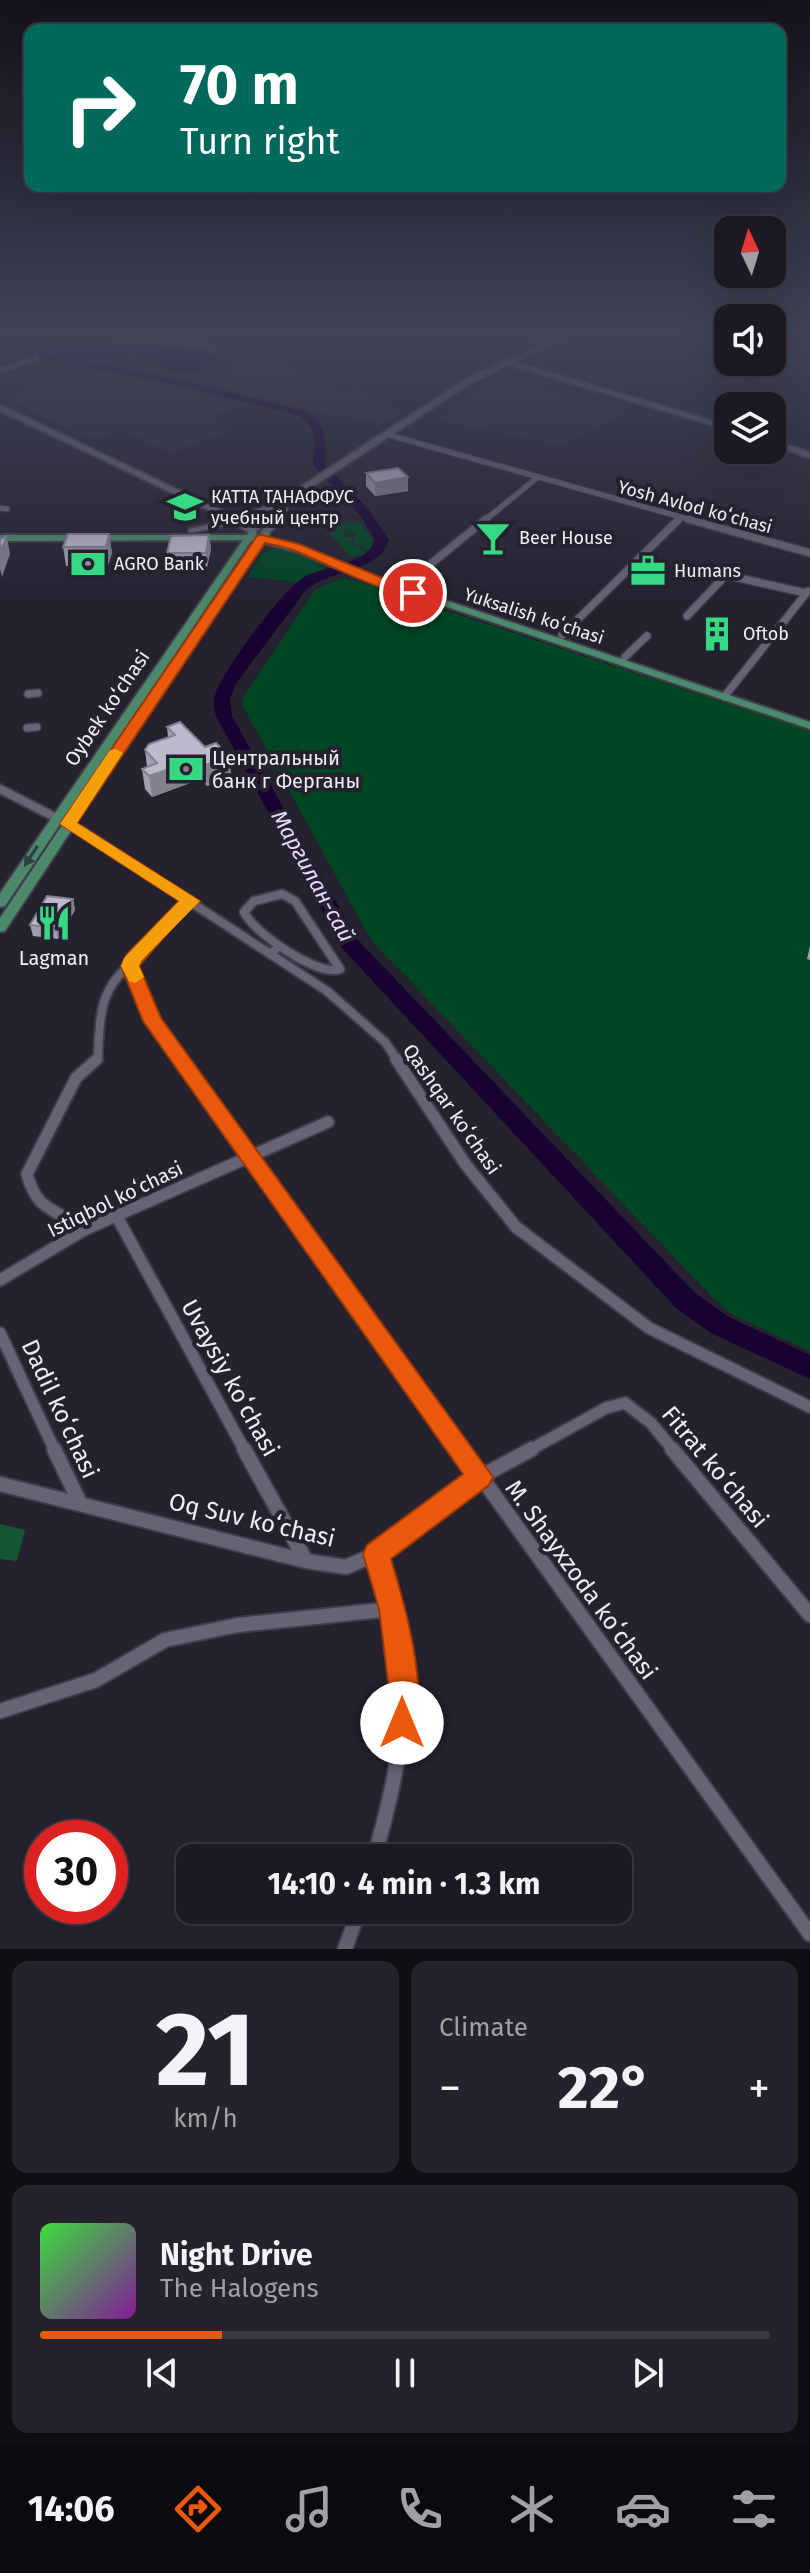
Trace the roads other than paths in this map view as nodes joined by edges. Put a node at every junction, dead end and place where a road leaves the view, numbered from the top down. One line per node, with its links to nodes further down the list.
1 (38, 426): 12 (main road, Yuksalish koʻchasi)
2 (402, 426): 3 (main road)
3 (389, 435): 8 (street, Yosh Avlod koʻchasi); 9 (main road)
4 (786, 440): 6 (main road)
5 (786, 447): 7 (main road)
6 (810, 448)
7 (810, 455)
8 (538, 477): 11 (street, Yosh Avlod koʻchasi); 14 (street)
9 (324, 479): 10 (main road); 17 (main road)
10 (289, 498): 12 (main road); 17 (main road)
11 (681, 517): 18 (street, Yosh Avlod koʻchasi); 23 (street)
12 (237, 521): 15 (main road); 17 (main road, Yuksalish koʻchasi)
13 (467, 524): 14 (street)
14 (477, 527): 20 (street)
15 (192, 531): 16 (main road); 17 (main road)
16 (0, 535): 17 (main road)
17 (257, 535): 19 (main road, Yuksalish koʻchasi); 34 (main road, Oybek ko‘chasi)
18 (810, 553)
19 (365, 574): 20 (main road, Yuksalish koʻchasi); 28 (main road, Yuksalish koʻchasi)
20 (406, 584): 23 (main road, Yuksalish koʻchasi)
21 (808, 591): 22 (street); 28 (street)
22 (687, 616)
23 (562, 635): 25 (main road, Yuksalish koʻchasi)
24 (647, 636): 25 (street)
25 (625, 657): 28 (main road, Yuksalish koʻchasi)
26 (38, 693): 27 (street)
27 (28, 694)
28 (727, 694): 29 (main road, Yuksalish koʻchasi); 30 (main road, Yuksalish koʻchasi)
29 (810, 718)
30 (810, 726)
31 (37, 727): 32 (street)
32 (27, 728)
33 (0, 789): 34 (street, Qashqar koʻchasi)
34 (62, 821): 35 (street, Qashqar koʻchasi); 36 (main road, Oybek ko‘chasi, one-way to 36); 37 (main road, Oybek ko‘chasi)
35 (191, 901): 38 (street, Qashqar koʻchasi); 39 (street)
36 (0, 903)
37 (0, 928)
38 (275, 950): 38 (street); 46 (street, Qashqar koʻchasi)
39 (130, 966): 41 (street, M. Shayxzoda koʻchasi); 43 (street)
40 (328, 1122): 41 (street, Istiqbol koʻchasi)
41 (248, 1156): 42 (street, Istiqbol koʻchasi); 47 (street, M. Shayxzoda koʻchasi)
42 (116, 1215): 43 (street, Istiqbol koʻchasi); 51 (street, Uvaysiy koʻchasi)
43 (84, 1230): 44 (street, Istiqbol koʻchasi)
44 (0, 1280)
45 (0, 1333): 49 (street, Dadil koʻchasi)
46 (810, 1407)
47 (480, 1477): 50 (street, Oq Suv koʻchasi); 53 (street, Fitrat koʻchasi); 57 (street, M. Shayxzoda koʻchasi)
48 (0, 1484): 49 (street, Oq Suv koʻchasi)
49 (80, 1503): 51 (street, Oq Suv koʻchasi)
50 (376, 1554): 51 (street, Oq Suv koʻchasi); 52 (street)
51 (306, 1561)
52 (392, 1609): 54 (street); 55 (street)
53 (810, 1615)
54 (0, 1711)
55 (378, 1844)
56 (354, 1924): 58 (street)
57 (810, 1934)
58 (345, 1949)

